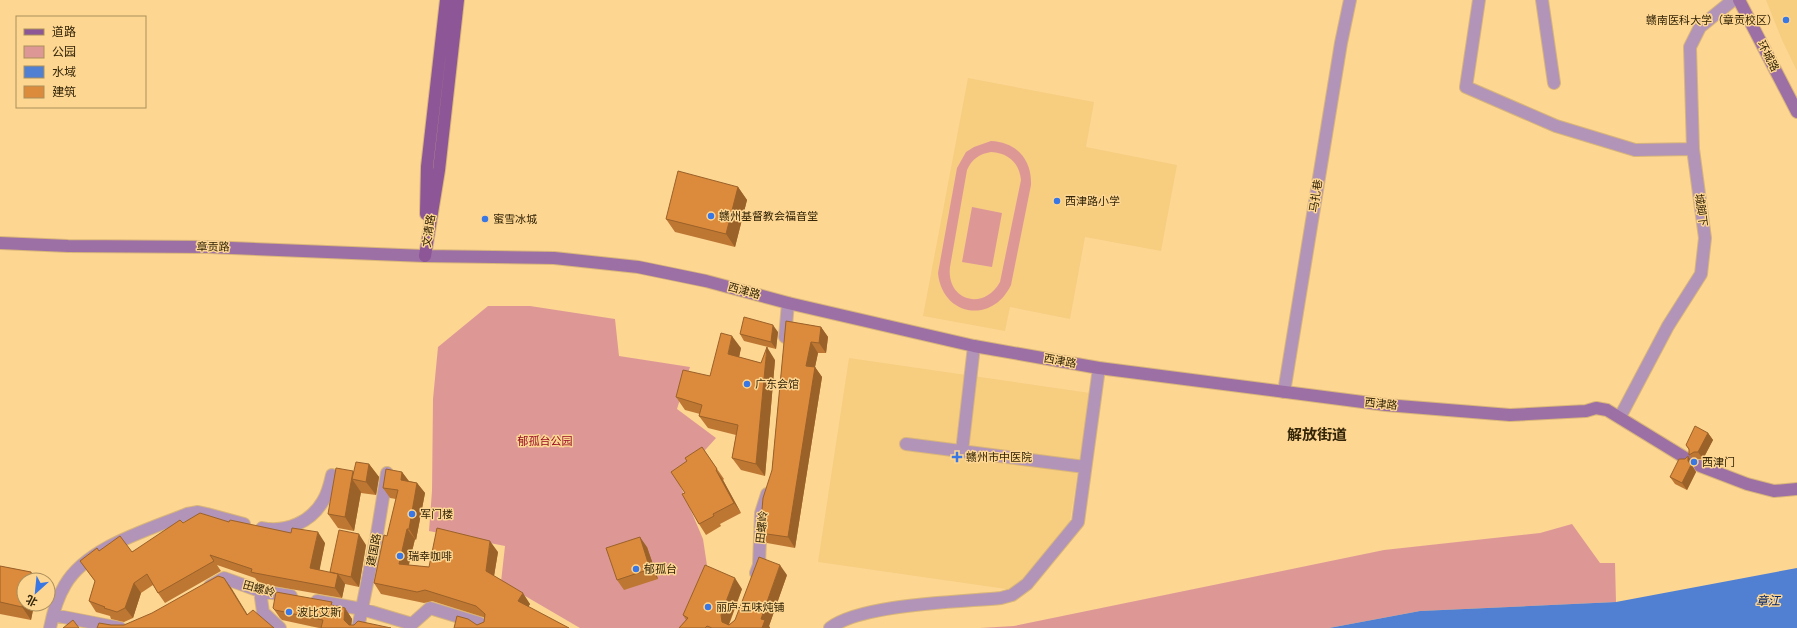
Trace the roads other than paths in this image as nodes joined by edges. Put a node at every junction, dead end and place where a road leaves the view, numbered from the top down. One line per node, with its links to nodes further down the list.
1 (446, 0): 12 (main road, 文清路)
2 (458, 0): 12 (main road, 文清路)
3 (1350, 0): 17 (street, 马扎巷)
4 (1479, 0): 10 (street)
5 (1542, 0): 8 (street)
6 (1733, 0): 10 (street, 城脚下)
7 (1740, 0): 9 (main road, 环城路)
8 (1554, 83)
9 (1797, 112)
10 (1693, 149): 18 (street, 城脚下)
11 (0, 244): 12 (main road, 章贡路)
12 (425, 256): 13 (main road, 西津路)
13 (788, 303): 14 (main road, 西津路); 15 (street)
14 (974, 346): 16 (main road, 西津路); 20 (street)
15 (784, 347)
16 (1099, 368): 17 (main road, 西津路); 23 (street)
17 (1284, 392): 18 (main road, 西津路)
18 (1620, 417): 21 (main road, 西津路)
19 (906, 444): 20 (street)
20 (962, 451): 23 (street)
21 (1687, 459)
22 (1700, 466): 28 (main road)
23 (1085, 467): 41 (street)
24 (387, 472): 33 (street, 建国路)
25 (332, 475): 34 (street)
26 (772, 480): 30 (street, 田螺岭)
27 (1797, 482): 28 (main road)
28 (1762, 488): 29 (main road)
29 (1797, 489)
30 (751, 586)
31 (260, 591): 32 (street, 田螺岭); 33 (street, 田螺岭); 38 (street)
32 (197, 594)
33 (362, 609): 39 (street, 建国路); 40 (street, 田螺岭)
34 (53, 615): 35 (street); 36 (street)
35 (97, 626): 37 (street)
36 (50, 628)
37 (120, 628)
38 (280, 628)
39 (358, 628)
40 (486, 628)
41 (830, 628)

